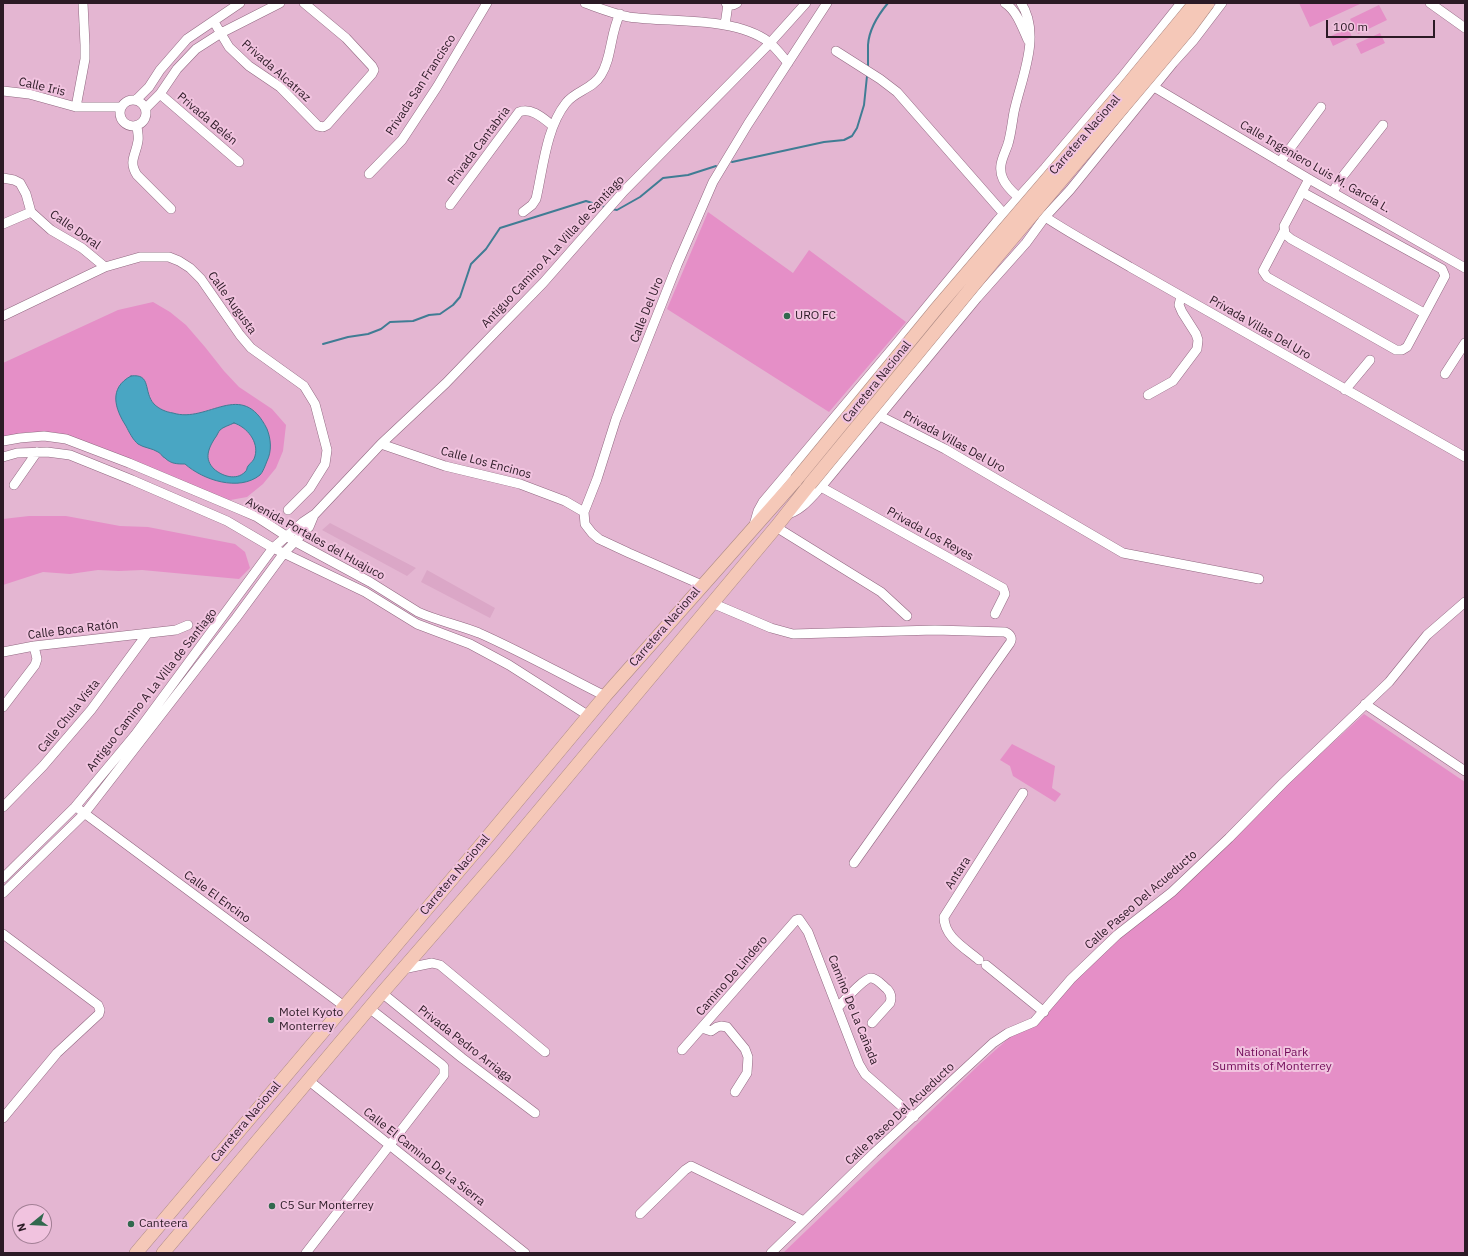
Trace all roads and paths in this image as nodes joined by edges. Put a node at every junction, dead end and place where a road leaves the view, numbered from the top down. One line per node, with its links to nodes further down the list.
1 (83, 3): 31 (street)
2 (240, 3): 19 (street)
3 (280, 3): 22 (street)
4 (304, 3): 22 (street, Privada Alcatraz)
5 (487, 3): 41 (street, Privada San Francisco)
6 (585, 3): 18 (street)
7 (737, 3): 17 (street)
8 (806, 3): 24 (street, Antiguo Camino A La Villa de Santiago)
9 (827, 3): 26 (street, Calle Del Uro)
10 (1005, 3): 23 (street)
11 (1021, 3): 23 (street, Privada Villas Del Uro)
12 (1181, 3): 40 (street)
13 (1195, 3): 81 (highway, Carretera Nacional, bridge)
14 (1208, 3): 75 (highway, Carretera Nacional, bridge)
15 (1222, 3): 27 (street)
16 (1430, 3): 21 (street)
17 (727, 4): 20 (street)
18 (624, 15): 20 (street); 37 (street)
19 (214, 22): 22 (street, Privada Alcatraz); 30 (street)
20 (725, 25): 24 (street)
21 (1465, 28)
22 (222, 34): 29 (street)
23 (1029, 42): 47 (street, Privada Villas Del Uro)
24 (770, 43): 26 (street); 70 (street, Antiguo Camino A La Villa de Santiago)
25 (836, 51): 52 (street)
26 (788, 62): 78 (street, Calle Del Uro)
27 (1154, 86): 39 (street, Calle Ingeniero Luis M. García L.); 44 (street)
28 (3, 91): 31 (street, Calle Iris)
29 (160, 94): 34 (street); 38 (street, Privada Belén)
30 (136, 100): 32 (street); 34 (street)
31 (76, 107): 32 (street, Calle Iris)
32 (121, 107): 35 (street)
33 (1321, 107): 39 (street)
34 (146, 108): 35 (street)
35 (137, 125): 49 (street)
36 (1383, 125): 46 (street)
37 (553, 126): 48 (street, Privada Cantabria); 51 (street)
38 (239, 162)
39 (1280, 162): 43 (street, Calle Ingeniero Luis M. García L.)
40 (1045, 168): 44 (street); 47 (street)
41 (368, 174)
42 (3, 178): 50 (street, Calle Doral)
43 (1309, 179): 45 (street); 46 (street, Calle Ingeniero Luis M. García L.)
44 (1070, 190): 53 (street)
45 (1302, 192): 56 (street); 61 (street)
46 (1333, 192): 59 (street, Calle Ingeniero Luis M. García L.)
47 (1018, 197): 52 (street); 53 (street, Privada Villas Del Uro)
48 (450, 205)
49 (171, 209)
50 (31, 212): 55 (street); 58 (street, Calle Doral)
51 (523, 212)
52 (1004, 214): 54 (street)
53 (1045, 217): 57 (street); 60 (street, Privada Villas Del Uro)
54 (997, 221): 57 (street); 81 (street)
55 (3, 224)
56 (1284, 231): 61 (street); 61 (street)
57 (1026, 243): 68 (street)
58 (106, 267): 62 (street, Calle Augusta); 77 (street, Calle Augusta)
59 (1465, 268)
60 (1181, 296): 66 (street, Privada Villas Del Uro); 67 (street)
61 (1424, 313)
62 (3, 316)
63 (1465, 343): 65 (street)
64 (1370, 360): 66 (street)
65 (1445, 374)
66 (1345, 390): 73 (street, Privada Villas Del Uro)
67 (1148, 395)
68 (880, 416): 75 (street); 85 (street, Privada Villas Del Uro)
69 (3, 440): 76 (street, Avenida Portales del Huajuco)
70 (381, 444): 78 (street, Calle Los Encinos); 82 (street, Antiguo Camino A La Villa de Santiago)
71 (37, 452): 72 (street, Avenida Portales del Huajuco); 74 (street); 79 (street, Avenida Portales del Huajuco)
72 (3, 457)
73 (1465, 457)
74 (14, 485)
75 (815, 485): 80 (highway, Carretera Nacional); 89 (street, Privada Los Reyes)
76 (239, 510): 79 (street); 82 (street, Avenida Portales del Huajuco)
77 (288, 510)
78 (584, 512): 86 (street)
79 (233, 524): 83 (street, Avenida Portales del Huajuco)
80 (776, 527): 88 (highway, Carretera Nacional); 90 (street)
81 (753, 528): 86 (highway, Carretera Nacional)
82 (291, 539): 83 (street, Antiguo Camino A La Villa de Santiago); 84 (street, Antiguo Camino A La Villa de Santiago); 95 (street, Avenida Portales del Huajuco)
83 (274, 548): 84 (street, Avenida Portales del Huajuco); 104 (street, Antiguo Camino A La Villa de Santiago)
84 (284, 553): 96 (street, Avenida Portales del Huajuco); 105 (street, Antiguo Camino A La Villa de Santiago)
85 (1260, 579)
86 (702, 585): 97 (highway, Carretera Nacional)
87 (1465, 602): 98 (street, Calle Paseo Del Acueducto)
88 (712, 603): 106 (street); 111 (highway, Carretera Nacional)
89 (995, 614)
90 (907, 616)
91 (188, 625): 92 (street, Calle Boca Ratón)
92 (146, 634): 93 (street, Calle Boca Ratón); 103 (street, Calle Chula Vista)
93 (34, 646): 94 (street, Calle Boca Ratón); 99 (street)
94 (3, 652)
95 (518, 652): 96 (street); 97 (street, Avenida Portales del Huajuco)
96 (509, 666): 100 (street, Avenida Portales del Huajuco)
97 (605, 696): 100 (highway, Carretera Nacional)
98 (1365, 704): 101 (street); 116 (street, Calle Paseo Del Acueducto)
99 (3, 707)
100 (589, 716): 113 (highway, Carretera Nacional)
101 (1465, 771)
102 (1024, 793): 116 (street, Antara)
103 (3, 807)
104 (75, 807): 105 (street, Calle El Encino); 107 (street, Antiguo Camino A La Villa de Santiago)
105 (84, 814): 108 (street, Antiguo Camino A La Villa de Santiago); 113 (street, Calle El Encino)
106 (854, 863)
107 (3, 878)
108 (3, 893)
109 (799, 919): 114 (street, Camino De La Cañada); 118 (street, Camino De Lindero)
110 (3, 934): 125 (street)
111 (403, 969): 112 (highway, Carretera Nacional); 120 (street)
112 (382, 993): 115 (highway, Carretera Nacional); 123 (street, Privada Pedro Arriaga)
113 (344, 1006): 129 (highway, Carretera Nacional)
114 (838, 1007): 117 (street); 124 (street, Camino De La Cañada)
115 (369, 1008): 121 (highway, Carretera Nacional); 126 (street)
116 (1044, 1012): 124 (street, Calle Paseo Del Acueducto)
117 (872, 1023)
118 (702, 1028): 119 (street, Camino De Lindero); 122 (street)
119 (682, 1050)
120 (546, 1052)
121 (308, 1080): 126 (street, Calle El Camino De La Sierra); 130 (highway, Carretera Nacional)
122 (735, 1092)
123 (535, 1113)
124 (914, 1117): 128 (street, Calle Paseo Del Acueducto)
125 (3, 1118)
126 (389, 1145): 131 (street); 132 (street, Calle El Camino De La Sierra)
127 (640, 1214): 128 (street)
128 (804, 1221): 133 (street, Calle Paseo Del Acueducto)
129 (136, 1253)
130 (163, 1253)
131 (306, 1253)
132 (525, 1253)
133 (771, 1253)

